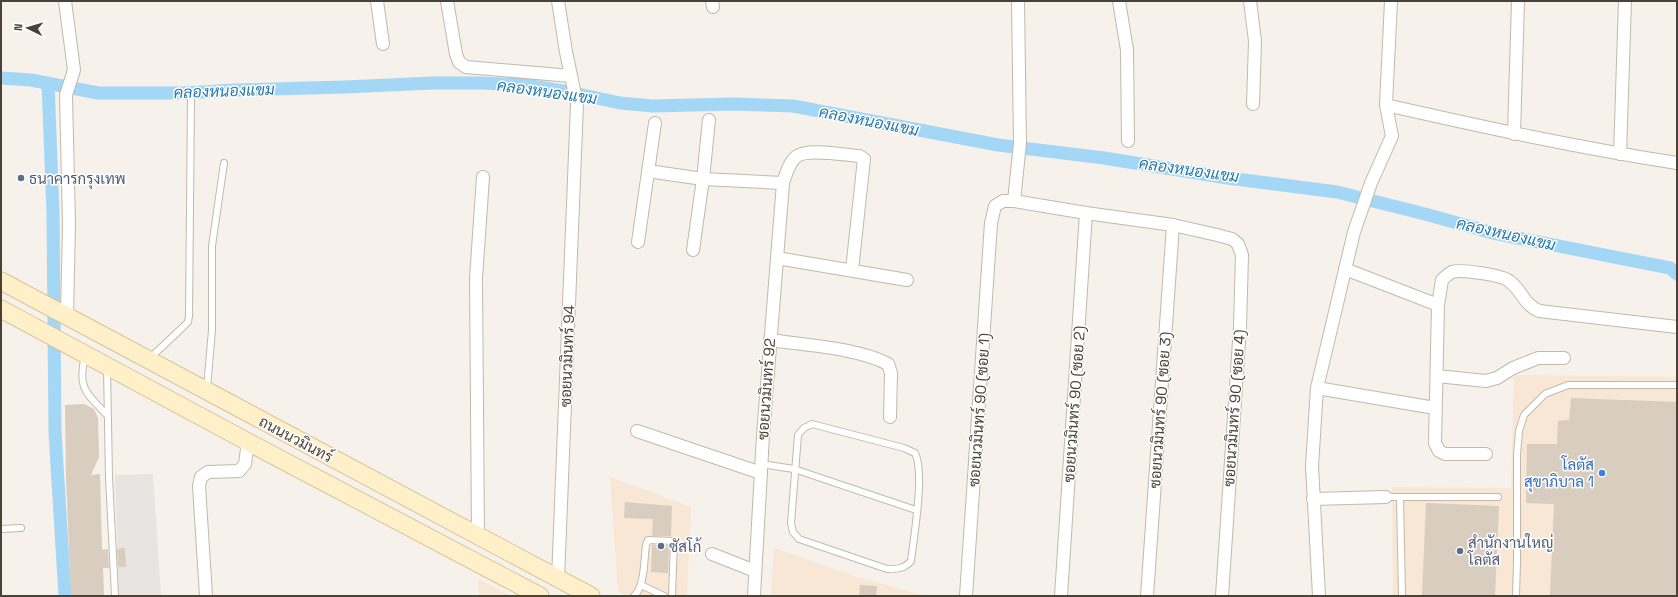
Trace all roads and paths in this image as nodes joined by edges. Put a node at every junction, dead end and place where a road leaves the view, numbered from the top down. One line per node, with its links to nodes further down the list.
1 (65, 1): 39 (street)
2 (377, 1): 11 (street)
3 (447, 1): 12 (street)
4 (558, 1): 12 (street, ซอยนวมินทร์ 94)
5 (1018, 1): 27 (street)
6 (1119, 1): 19 (street)
7 (1250, 1): 14 (street)
8 (1391, 1): 15 (street)
9 (1518, 1): 18 (street)
10 (1625, 1): 20 (street)
11 (383, 44)
12 (572, 79): 68 (street, ซอยนวมินทร์ 94)
13 (191, 100): 44 (lane)
14 (1253, 104)
15 (1386, 105): 18 (street); 33 (street)
16 (709, 120): 25 (street)
17 (655, 124): 23 (street)
18 (1514, 134): 20 (street)
19 (1128, 141)
20 (1620, 154): 22 (street)
21 (224, 163): 49 (lane)
22 (1677, 163)
23 (648, 171): 25 (street); 30 (street)
24 (483, 177): 65 (street)
25 (703, 178): 26 (street); 31 (street)
26 (783, 183): 32 (street, ซอยนวมินทร์ 92); 34 (street, ซอยนวมินทร์ 92)
27 (1014, 201): 28 (street, ซอยนวมินทร์ 90 (ซอย 4)); 79 (street, ซอยนวมินทร์ 90 (ซอย 1))
28 (1086, 213): 29 (street, ซอยนวมินทร์ 90 (ซอย 4)); 80 (street, ซอยนวมินทร์ 90 (ซอย 2))
29 (1173, 225): 81 (street, ซอยนวมินทร์ 90 (ซอย 3)); 82 (street, ซอยนวมินทร์ 90 (ซอย 4))
30 (638, 242)
31 (693, 250)
32 (777, 258): 34 (street); 41 (street, ซอยนวมินทร์ 92)
33 (1345, 269): 37 (street); 48 (street)
34 (852, 270): 35 (street)
35 (907, 280)
36 (1, 281): 39 (main road, ถนนนวมินทร์)
37 (1438, 304): 40 (street); 46 (street)
38 (1, 309): 42 (main road, ถนนนวมินทร์)
39 (58, 311): 44 (main road, ถนนนวมินทร์)
40 (1677, 327)
41 (770, 340): 52 (street); 56 (street, ซอยนวมินทร์ 92)
42 (85, 354): 45 (main road, ถนนนวมินทร์); 51 (lane)
43 (1564, 358): 46 (street)
44 (148, 360): 49 (main road, ถนนนวมินทร์)
45 (107, 366): 51 (lane); 54 (main road, ถนนนวมินทร์)
46 (1436, 376): 50 (street)
47 (1677, 385): 85 (lane)
48 (1317, 388): 50 (street); 61 (street)
49 (207, 391): 65 (main road, ถนนนวมินทร์)
50 (1435, 408): 55 (street)
51 (107, 415): 70 (lane)
52 (890, 417)
53 (637, 431): 56 (street)
54 (248, 442): 71 (street); 72 (main road, ถนนนวมินทร์)
55 (1486, 454)
56 (761, 469): 57 (lane); 67 (street, ซอยนวมินทร์ 92)
57 (794, 469): 62 (lane); 62 (lane); 62 (lane)
58 (1386, 497): 59 (lane); 61 (street)
59 (1400, 497): 60 (lane); 84 (lane)
60 (1498, 497)
61 (1313, 499): 83 (street)
62 (916, 510)
63 (21, 528): 64 (lane)
64 (1, 529)
65 (478, 536): 68 (main road, ถนนนวมินทร์)
66 (712, 554): 67 (street)
67 (755, 571): 78 (street, ซอยนวมินทร์ 92)
68 (558, 579): 73 (main road); 74 (main road, ถนนนวมินทร์)
69 (641, 585): 75 (lane); 76 (lane); 77 (lane)
70 (115, 596)
71 (206, 596)
72 (540, 596)
73 (548, 596)
74 (591, 596)
75 (634, 596)
76 (664, 596)
77 (672, 596)
78 (754, 596)
79 (966, 596)
80 (1061, 596)
81 (1147, 596)
82 (1222, 596)
83 (1319, 596)
84 (1402, 596)
85 (1516, 596)

